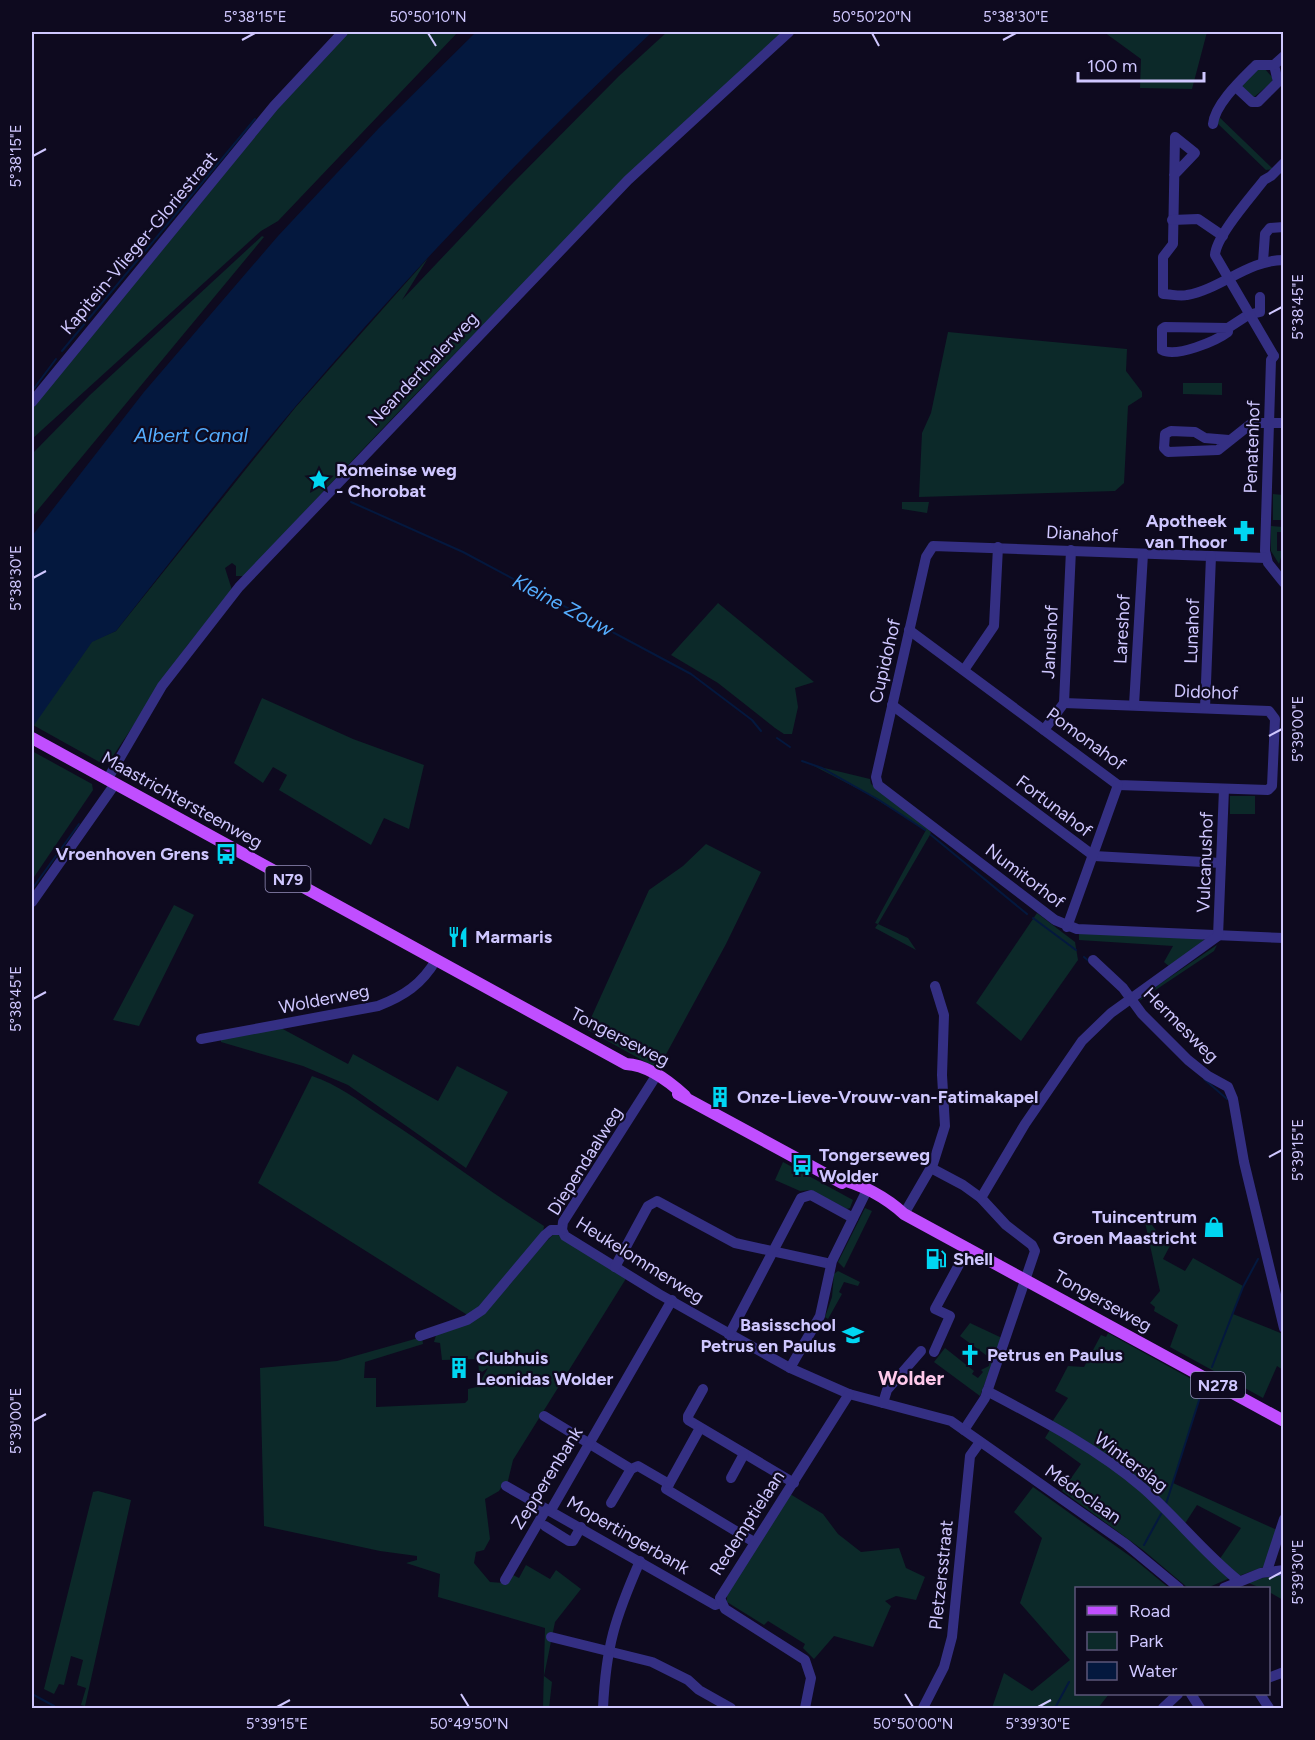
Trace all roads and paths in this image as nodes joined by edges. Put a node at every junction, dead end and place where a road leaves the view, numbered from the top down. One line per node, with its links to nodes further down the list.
1 (343, 32): 19 (street, Kapitein-Vlieger-Gloriestraat)
2 (789, 32): 38 (street, Neanderthalerweg)
3 (1284, 56): 4 (street)
4 (1274, 65): 5 (street); 5 (street)
5 (1237, 88): 6 (street)
6 (1213, 124)
7 (1284, 163): 11 (street, Penatenhof)
8 (1174, 175): 9 (street)
9 (1172, 220): 11 (street); 14 (street)
10 (1284, 227): 13 (street)
11 (1223, 236): 14 (street, Penatenhof)
12 (1284, 260): 13 (street)
13 (1263, 262): 14 (street)
14 (1228, 279): 16 (street, Penatenhof)
15 (1260, 297): 16 (street)
16 (1248, 315): 17 (street); 18 (street, Penatenhof)
17 (1228, 328): 17 (street)
18 (1279, 354): 20 (street, Penatenhof)
19 (32, 402)
20 (1270, 422): 21 (street); 22 (street); 28 (street, Penatenhof)
21 (1284, 423)
22 (1229, 440): 22 (street)
23 (933, 546): 24 (street, Dianahof); 30 (street, Cupidohof)
24 (998, 547): 25 (street, Dianahof); 31 (street)
25 (1071, 550): 26 (street, Dianahof); 32 (street, Janushof)
26 (1143, 554): 27 (street, Dianahof); 34 (street, Lareshof)
27 (1211, 556): 28 (street, Dianahof); 35 (street, Lunahof)
28 (1266, 558): 29 (street)
29 (1284, 583)
30 (909, 630): 31 (street, Pomonahof); 33 (street, Cupidohof)
31 (964, 670): 36 (street, Pomonahof)
32 (1064, 703): 34 (street, Didohof); 36 (street, Janushof)
33 (892, 705): 39 (street, Cupidohof); 43 (street, Fortunahof)
34 (1134, 705): 35 (street, Didohof)
35 (1205, 708): 41 (street, Didohof)
36 (1044, 730): 40 (street, Pomonahof)
37 (32, 738): 38 (main road, Maastrichtersteenweg / N79)
38 (111, 782): 45 (street, Neanderthalerweg); 49 (main road, Maastrichtersteenweg / N79)
39 (878, 785): 46 (street, Numitorhof)
40 (1118, 785): 42 (street, Pomonahof); 43 (street)
41 (1272, 786): 42 (street, Pomonahof)
42 (1224, 789): 44 (street, Vulcanushof)
43 (1094, 856): 44 (street, Fortunahof); 46 (street)
44 (1221, 863): 47 (street, Vulcanushof)
45 (32, 902)
46 (1067, 927): 47 (street, Numitorhof)
47 (1218, 936): 48 (street, Numitorhof); 52 (street)
48 (1284, 938)
49 (436, 960): 53 (main road, Maastrichtersteenweg / N79); 54 (street, Wolderweg)
50 (1093, 960): 52 (street, Hermesweg)
51 (935, 986): 56 (street)
52 (1131, 999): 58 (street); 68 (street, Hermesweg)
53 (536, 1014): 55 (main road, Tongerseweg / N278)
54 (201, 1039)
55 (654, 1079): 57 (main road, Tongerseweg / N278); 61 (street, Diependaalweg)
56 (931, 1168): 58 (street); 59 (street)
57 (865, 1193): 59 (main road, Tongerseweg / N278); 60 (street)
58 (981, 1198): 66 (street)
59 (904, 1214): 62 (main road, Tongerseweg / N278)
60 (853, 1218): 63 (street); 64 (street)
61 (562, 1230): 65 (street, Heukelommerweg); 70 (street, Diependaalweg)
62 (968, 1248): 66 (main road, Tongerseweg / N278); 72 (street)
63 (772, 1253): 64 (street); 65 (street); 69 (street)
64 (831, 1264): 73 (street)
65 (615, 1267): 67 (street, Heukelommerweg)
66 (1026, 1279): 75 (street); 79 (main road, Tongerseweg / N278)
67 (672, 1300): 69 (street, Heukelommerweg); 83 (street, Zepperenbank)
68 (1284, 1328)
69 (729, 1335): 73 (street, Heukelommerweg)
70 (420, 1336)
71 (921, 1351): 77 (street)
72 (934, 1352)
73 (790, 1368): 76 (street, Heukelommerweg)
74 (703, 1389): 80 (street)
75 (987, 1391): 81 (street); 100 (street, Winterslag)
76 (849, 1394): 77 (street, Heukelommerweg); 87 (street, Redemptielaan)
77 (883, 1403): 81 (street, Heukelommerweg)
78 (544, 1416): 83 (street)
79 (1284, 1421)
80 (700, 1428): 84 (street); 88 (street)
81 (964, 1430): 82 (street, Médoclaan)
82 (980, 1442): 101 (street, Médoclaan); 114 (street, Pletzersstraat)
83 (590, 1443): 85 (street); 91 (street, Zepperenbank)
84 (744, 1454): 86 (street); 87 (street)
85 (631, 1469): 88 (street); 90 (street)
86 (731, 1478)
87 (794, 1483): 95 (street, Redemptielaan)
88 (669, 1484): 95 (street)
89 (506, 1486): 91 (street, Mopertingerbank)
90 (611, 1503)
91 (551, 1510): 94 (street, Mopertingerbank); 99 (street, Zepperenbank)
92 (1284, 1519): 98 (street)
93 (545, 1526): 94 (street)
94 (581, 1527): 96 (street, Mopertingerbank)
95 (754, 1542): 103 (street, Redemptielaan)
96 (640, 1561): 103 (street, Mopertingerbank); 105 (street)
97 (1284, 1569): 98 (street)
98 (1267, 1571): 100 (street)
99 (505, 1580)
100 (1239, 1581): 102 (street)
101 (1178, 1587)
102 (1226, 1587)
103 (721, 1603): 113 (street, Redemptielaan)
104 (551, 1637): 105 (street)
105 (608, 1649): 111 (street); 112 (street)
106 (1284, 1672): 107 (street)
107 (1270, 1678)
108 (1177, 1695): 115 (street)
109 (1192, 1695): 116 (street)
110 (1261, 1695): 117 (street)
111 (603, 1708)
112 (731, 1708)
113 (806, 1708)
114 (923, 1708)
115 (1162, 1708)
116 (1200, 1708)
117 (1269, 1708)

